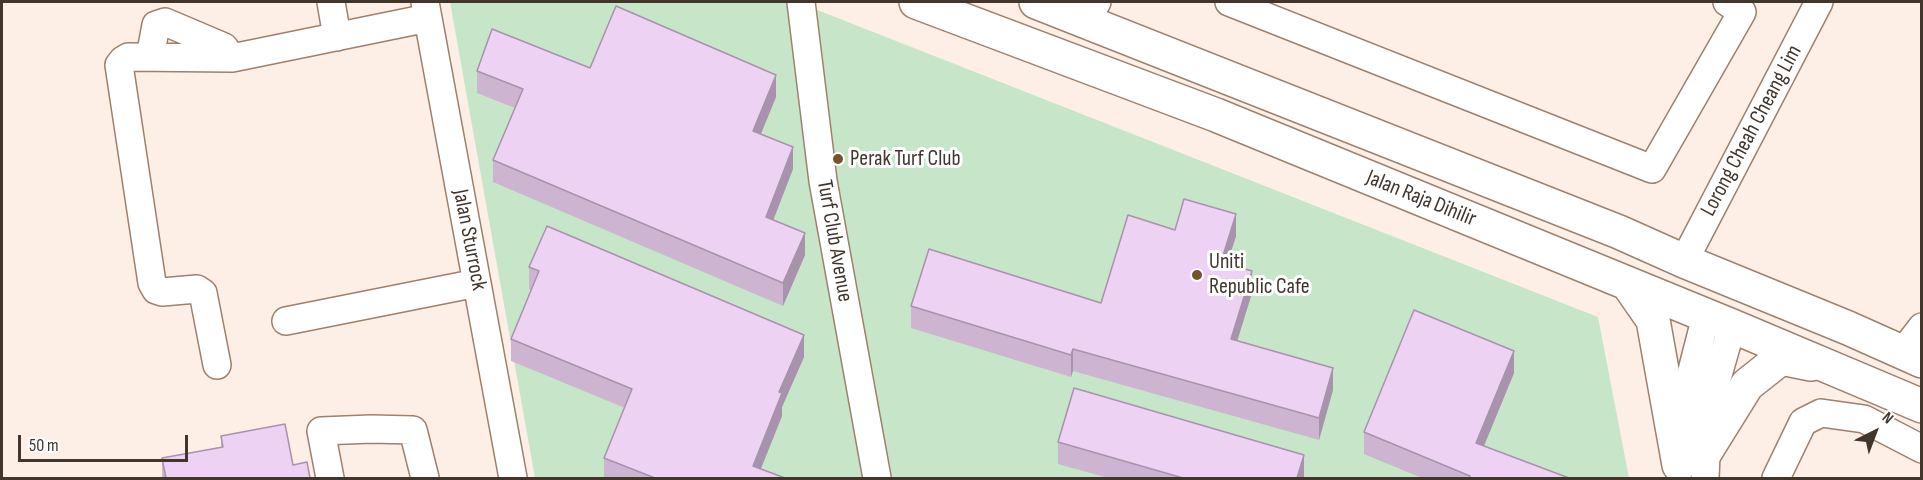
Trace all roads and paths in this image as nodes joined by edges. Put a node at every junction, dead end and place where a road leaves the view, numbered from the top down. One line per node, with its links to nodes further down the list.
1 (331, 2): 10 (street)
2 (801, 2): 27 (street, Turf Club Avenue)
3 (916, 2): 14 (main road, Jalan Raja Dihilir)
4 (1036, 2): 9 (main road, Jalan Raja Dihilir)
5 (1229, 2): 6 (street)
6 (1727, 2)
7 (1819, 2): 12 (street, Lorong Cheah Cheang Lim)
8 (426, 10): 10 (street); 13 (street, Jalan Sturrock)
9 (1091, 11): 11 (main road, Jalan Raja Dihilir)
10 (337, 37): 19 (street)
11 (1542, 202): 12 (main road, Jalan Raja Dihilir); 15 (main road)
12 (1684, 261): 18 (main road, Jalan Raja Dihilir)
13 (477, 283): 16 (street); 26 (street, Jalan Sturrock)
14 (1628, 284): 15 (main road, Jalan Raja Dihilir); 23 (main road)
15 (1721, 317): 18 (main road); 20 (main road, Jalan Raja Dihilir); 23 (street)
16 (286, 321)
17 (1922, 327): 18 (street)
18 (1900, 352)
19 (217, 365)
20 (1830, 368): 21 (main road, Jalan Raja Dihilir); 23 (main road)
21 (1922, 406)
22 (1922, 449): 28 (street)
23 (1692, 468)
24 (330, 478): 25 (street)
25 (424, 478)
26 (513, 478)
27 (877, 478)
28 (1776, 478)

